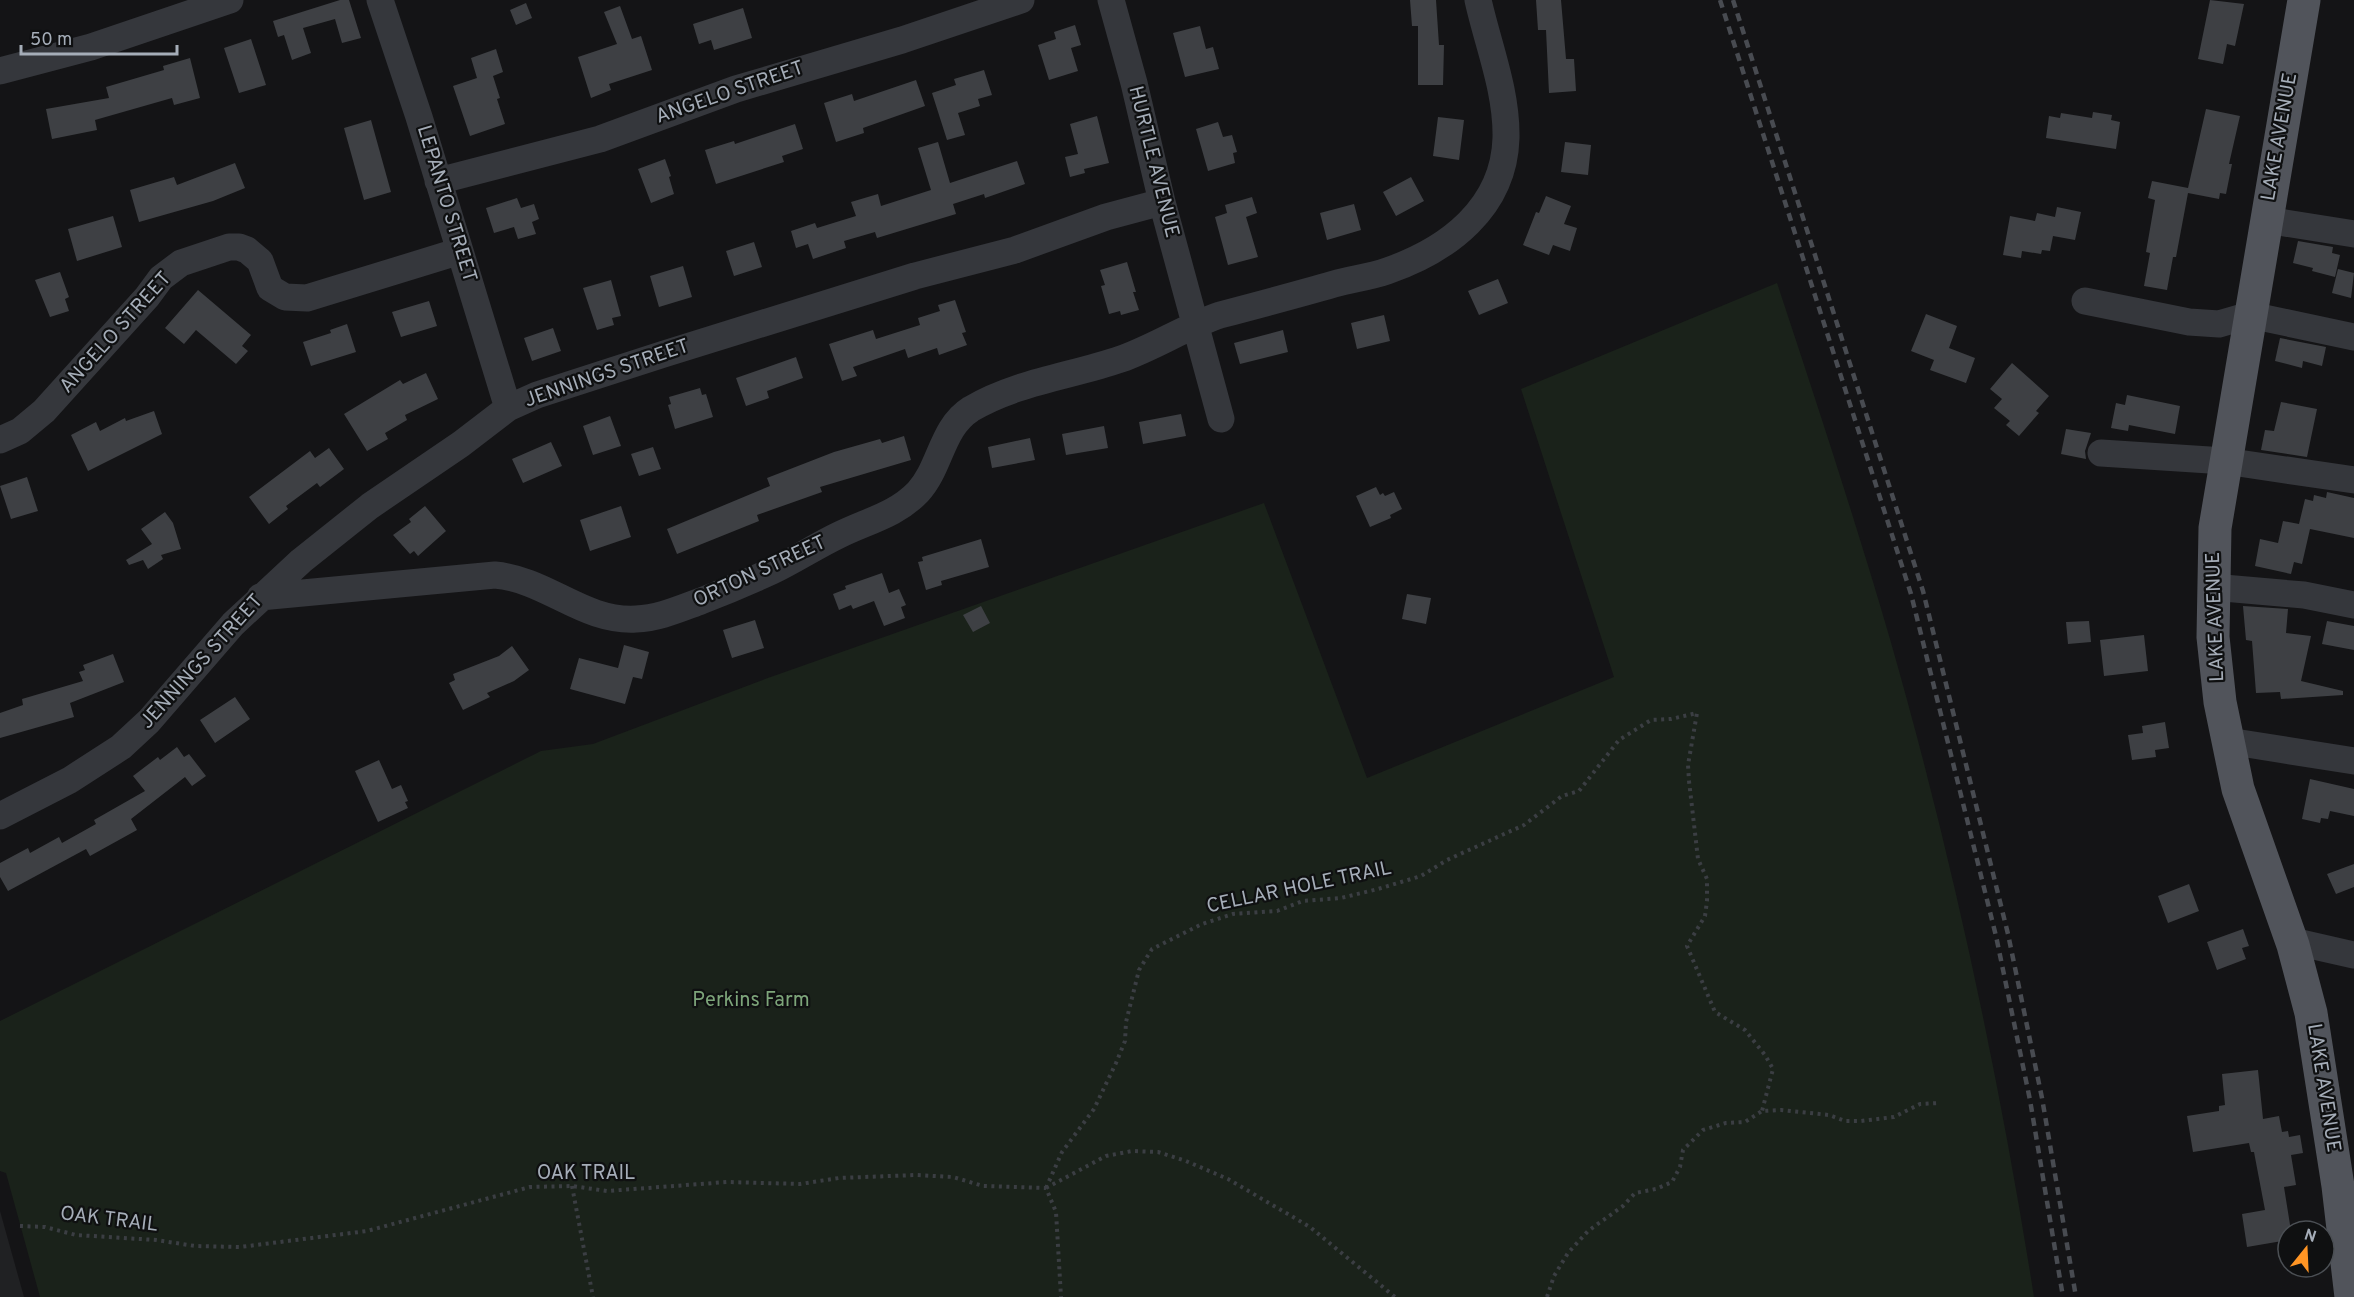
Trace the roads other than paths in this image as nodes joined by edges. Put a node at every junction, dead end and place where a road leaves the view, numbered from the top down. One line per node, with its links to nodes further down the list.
1 (380, 0): 8 (street, LEPANTO STREET)
2 (1021, 0): 8 (street, ANGELO STREET)
3 (1111, 0): 9 (street, HURTLE AVENUE)
4 (1478, 0): 15 (street, ORTON STREET)
5 (2304, 0): 10 (main road, LAKE AVENUE)
6 (213, 2): 7 (street)
7 (0, 71)
8 (438, 181): 12 (street, LEPANTO STREET)
9 (1162, 202): 15 (street, HURTLE AVENUE); 17 (street, JENNINGS STREET)
10 (2266, 220): 11 (street); 14 (main road, LAKE AVENUE)
11 (2354, 234)
12 (460, 250): 17 (street, LEPANTO STREET); 19 (street, ANGELO STREET)
13 (2085, 301): 14 (street)
14 (2250, 315): 16 (street); 21 (main road, LAKE AVENUE)
15 (1195, 323): 18 (street, HURTLE AVENUE); 24 (street, ORTON STREET)
16 (2354, 337)
17 (508, 408): 24 (street, JENNINGS STREET)
18 (1221, 419)
19 (0, 440)
20 (2101, 453): 21 (street)
21 (2224, 461): 22 (street); 23 (main road, LAKE AVENUE)
22 (2354, 480)
23 (2212, 587): 25 (street); 26 (main road, LAKE AVENUE)
24 (260, 597): 28 (street, JENNINGS STREET)
25 (2354, 605)
26 (2228, 741): 27 (street); 29 (main road, LAKE AVENUE)
27 (2354, 761)
28 (0, 816)
29 (2292, 941): 30 (street); 31 (main road, LAKE AVENUE)
30 (2354, 955)
31 (2351, 1297)

